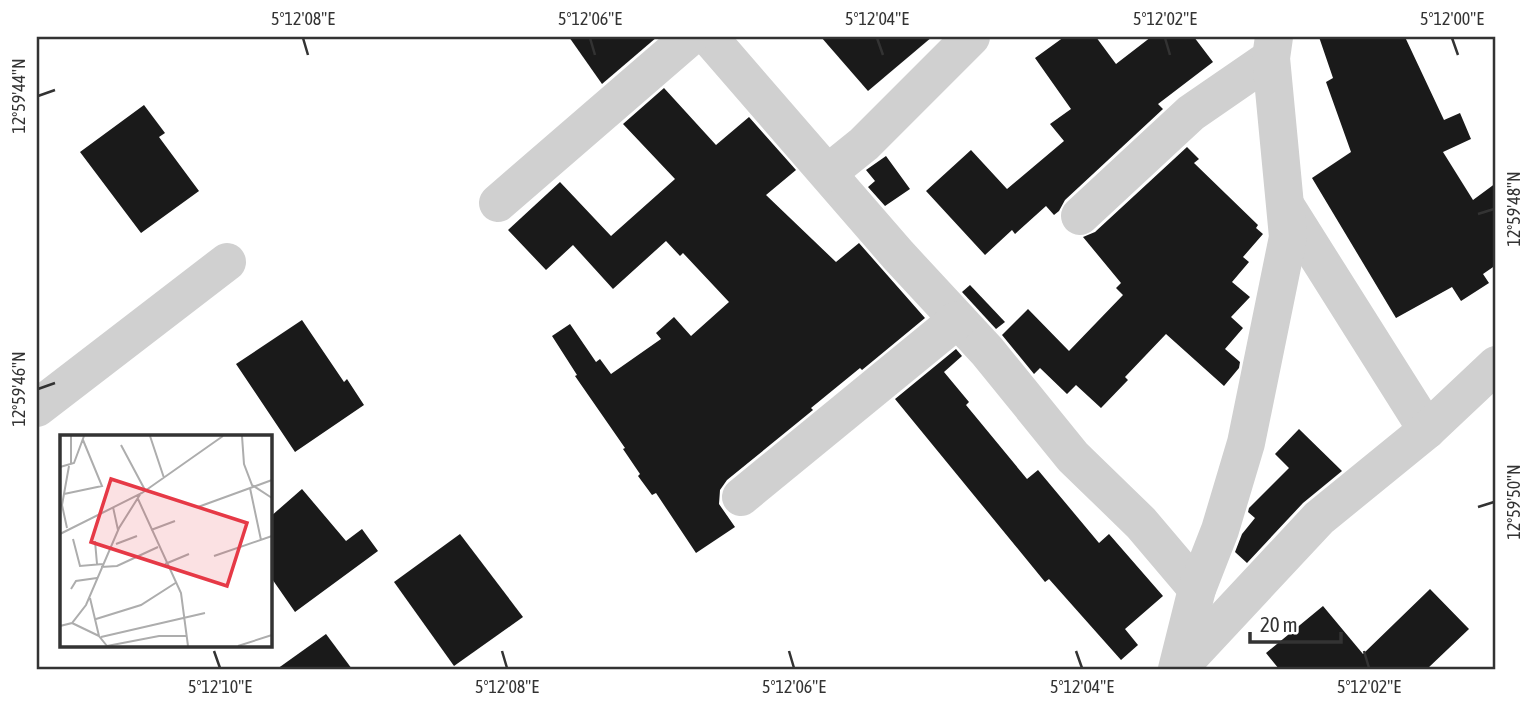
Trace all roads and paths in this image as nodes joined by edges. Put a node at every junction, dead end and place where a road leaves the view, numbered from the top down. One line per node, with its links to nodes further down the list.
1 (690, 37): 6 (street)
2 (709, 37): 5 (street)
3 (971, 37): 5 (street)
4 (1272, 47): 7 (street); 8 (street)
5 (828, 173): 10 (street)
6 (498, 203)
7 (1287, 208): 13 (street); 15 (street)
8 (1080, 216)
9 (227, 262): 12 (street)
10 (957, 320): 14 (street); 15 (street)
11 (1496, 365): 13 (street)
12 (37, 408)
13 (1427, 430): 16 (street)
14 (741, 497)
15 (1196, 589): 16 (street)
16 (1177, 669)

